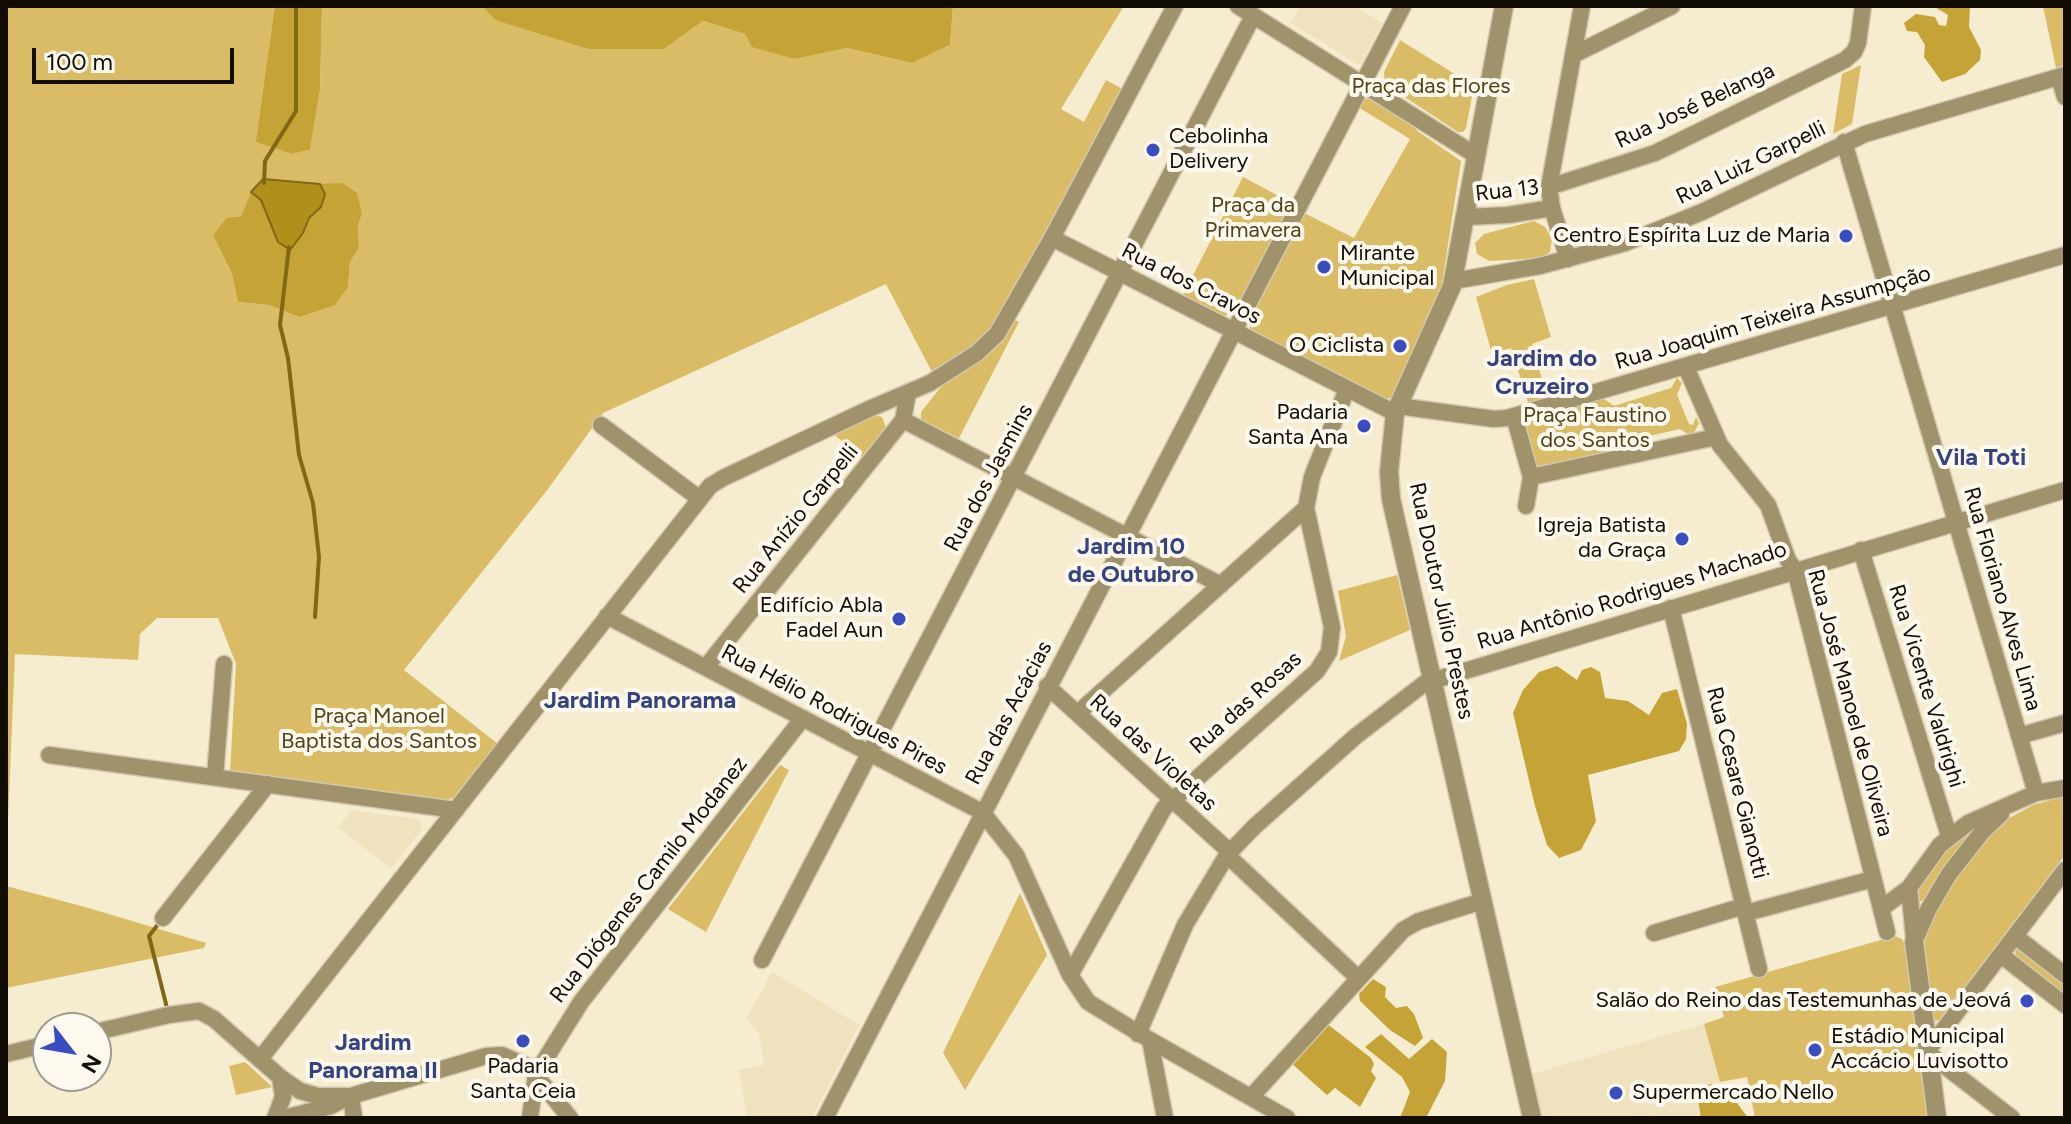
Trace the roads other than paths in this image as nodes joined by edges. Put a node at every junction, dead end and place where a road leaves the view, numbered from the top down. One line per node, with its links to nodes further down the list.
1 (1175, 6): 18 (street)
2 (1238, 6): 8 (street)
3 (1403, 6): 11 (street, Rua das Acácias)
4 (1504, 6): 14 (street, Rua Doutor Júlio Prestes)
5 (1582, 6): 9 (street)
6 (1672, 6): 9 (street)
7 (1863, 6): 15 (street, Rua José Belanga)
8 (1253, 16): 11 (street); 21 (street, Rua dos Jasmins)
9 (1573, 55): 15 (street)
10 (2062, 76): 12 (street); 13 (street, Rua Luiz Garpelli)
11 (1363, 84): 14 (street); 24 (street, Rua das Acácias)
12 (2065, 97)
13 (1844, 142): 20 (street, Rua Luiz Garpelli); 23 (street, Rua Floriano Alves Lima)
14 (1477, 156): 17 (street, Rua Doutor Júlio Prestes)
15 (1549, 187): 16 (street)
16 (1552, 208): 17 (street, Rua 13); 20 (street)
17 (1466, 217): 22 (street, Rua Doutor Júlio Prestes)
18 (1052, 238): 21 (street, Rua dos Cravos); 27 (street)
19 (2065, 255): 23 (street, Rua Joaquim Teixeira Assumpção)
20 (1568, 259): 22 (street, Rua Luiz Garpelli)
21 (1121, 272): 24 (street, Rua dos Cravos); 34 (street, Rua dos Jasmins)
22 (1453, 281): 28 (street, Rua Doutor Júlio Prestes)
23 (1893, 306): 25 (street, Rua Joaquim Teixeira Assumpção); 39 (street, Rua Floriano Alves Lima)
24 (1234, 331): 26 (street, Rua dos Cravos); 40 (street, Rua das Acácias)
25 (1686, 367): 29 (street, Rua Joaquim Teixeira Assumpção); 32 (street, Rua José Manoel de Oliveira)
26 (1347, 389): 28 (street, Rua dos Cravos); 38 (street, Rua das Rosas)
27 (908, 393): 30 (street, Rua Anízio Garpelli); 36 (street)
28 (1396, 410): 29 (street, Rua Joaquim Teixeira Assumpção); 48 (street, Rua Doutor Júlio Prestes)
29 (1514, 416): 33 (street)
30 (903, 420): 34 (street); 47 (street, Rua Anízio Garpelli)
31 (601, 425): 36 (street)
32 (1716, 437): 33 (street); 42 (street, Rua José Manoel de Oliveira)
33 (1531, 477): 37 (street)
34 (1013, 479): 40 (street); 54 (street, Rua dos Jasmins)
35 (2065, 490): 39 (street, Rua Antônio Rodrigues Machado)
36 (700, 499): 45 (street)
37 (1526, 506)
38 (1306, 508): 43 (street); 60 (street, Rua das Rosas)
39 (1956, 522): 41 (street, Rua Antônio Rodrigues Machado); 53 (street, Rua Floriano Alves Lima)
40 (1126, 537): 43 (street); 49 (street, Rua das Acácias)
41 (1861, 550): 42 (street, Rua Antônio Rodrigues Machado); 64 (street, Rua Vicente Valdrighi)
42 (1795, 570): 44 (street, Rua Antônio Rodrigues Machado); 67 (street, Rua José Manoel de Oliveira)
43 (1221, 585): 50 (street)
44 (1671, 608): 48 (street, Rua Antônio Rodrigues Machado); 70 (street, Rua Cesare Gianotti)
45 (607, 616): 47 (street, Rua Hélio Rodrigues Pires); 62 (street)
46 (224, 664): 56 (street)
47 (706, 667): 51 (street, Rua Hélio Rodrigues Pires)
48 (1432, 680): 65 (street, Rua Antônio Rodrigues Machado); 69 (street, Rua Doutor Júlio Prestes)
49 (1047, 686): 50 (street, Rua das Violetas); 63 (street, Rua das Acácias)
50 (1078, 713): 60 (street, Rua das Violetas)
51 (803, 718): 54 (street, Rua Hélio Rodrigues Pires); 90 (street, Rua Diógenes Camilo Modanez)
52 (2065, 723): 53 (street)
53 (2019, 736): 59 (street, Rua Floriano Alves Lima)
54 (870, 753): 63 (street, Rua Hélio Rodrigues Pires); 78 (street, Rua dos Jasmins)
55 (49, 755): 56 (street)
56 (215, 777): 57 (street)
57 (268, 784): 62 (street); 71 (street)
58 (2065, 788): 59 (street)
59 (2036, 793): 61 (street)
60 (1171, 799): 65 (street, Rua das Violetas); 80 (street, Rua das Rosas)
61 (2012, 805): 64 (street); 76 (street)
62 (456, 810): 89 (street)
63 (982, 812): 80 (street, Rua Hélio Rodrigues Pires); 100 (street, Rua das Acácias)
64 (1949, 836): 68 (street)
65 (1228, 854): 82 (street, Rua das Violetas); 85 (street, Rua Antônio Rodrigues Machado)
66 (2064, 874): 75 (street)
67 (1873, 879): 70 (street); 73 (street, Rua José Manoel de Oliveira)
68 (1909, 888): 72 (street); 73 (street)
69 (1482, 901): 82 (street); 102 (street, Rua Doutor Júlio Prestes)
70 (1745, 910): 74 (street); 79 (street, Rua Cesare Gianotti)
71 (163, 918)
72 (1912, 918): 73 (street); 76 (street)
73 (1884, 921)
74 (1654, 933)
75 (2015, 936): 77 (street); 81 (street)
76 (1914, 942): 87 (street)
77 (2001, 955): 83 (street); 87 (street)
78 (762, 960)
79 (1759, 969)
80 (1070, 975): 85 (street, Rua Hélio Rodrigues Pires)
81 (2065, 975)
82 (1358, 978): 93 (street)
83 (2065, 1005)
84 (112, 1028): 89 (street)
85 (1144, 1037): 93 (street, Rua Hélio Rodrigues Pires); 101 (street)
86 (32, 1048): 88 (street)
87 (1928, 1052): 103 (street); 104 (street)
88 (6, 1054)
89 (260, 1059): 91 (street)
90 (536, 1074): 92 (street); 98 (street); 99 (street)
91 (280, 1077): 92 (street); 95 (street)
92 (351, 1096): 96 (street); 97 (street)
93 (1251, 1097): 94 (street, Rua Hélio Rodrigues Pires)
94 (1281, 1117)
95 (275, 1118)
96 (284, 1118)
97 (354, 1118)
98 (530, 1118)
99 (570, 1118)
100 (825, 1118)
101 (1165, 1118)
102 (1532, 1118)
103 (1937, 1118)
104 (2012, 1118)

